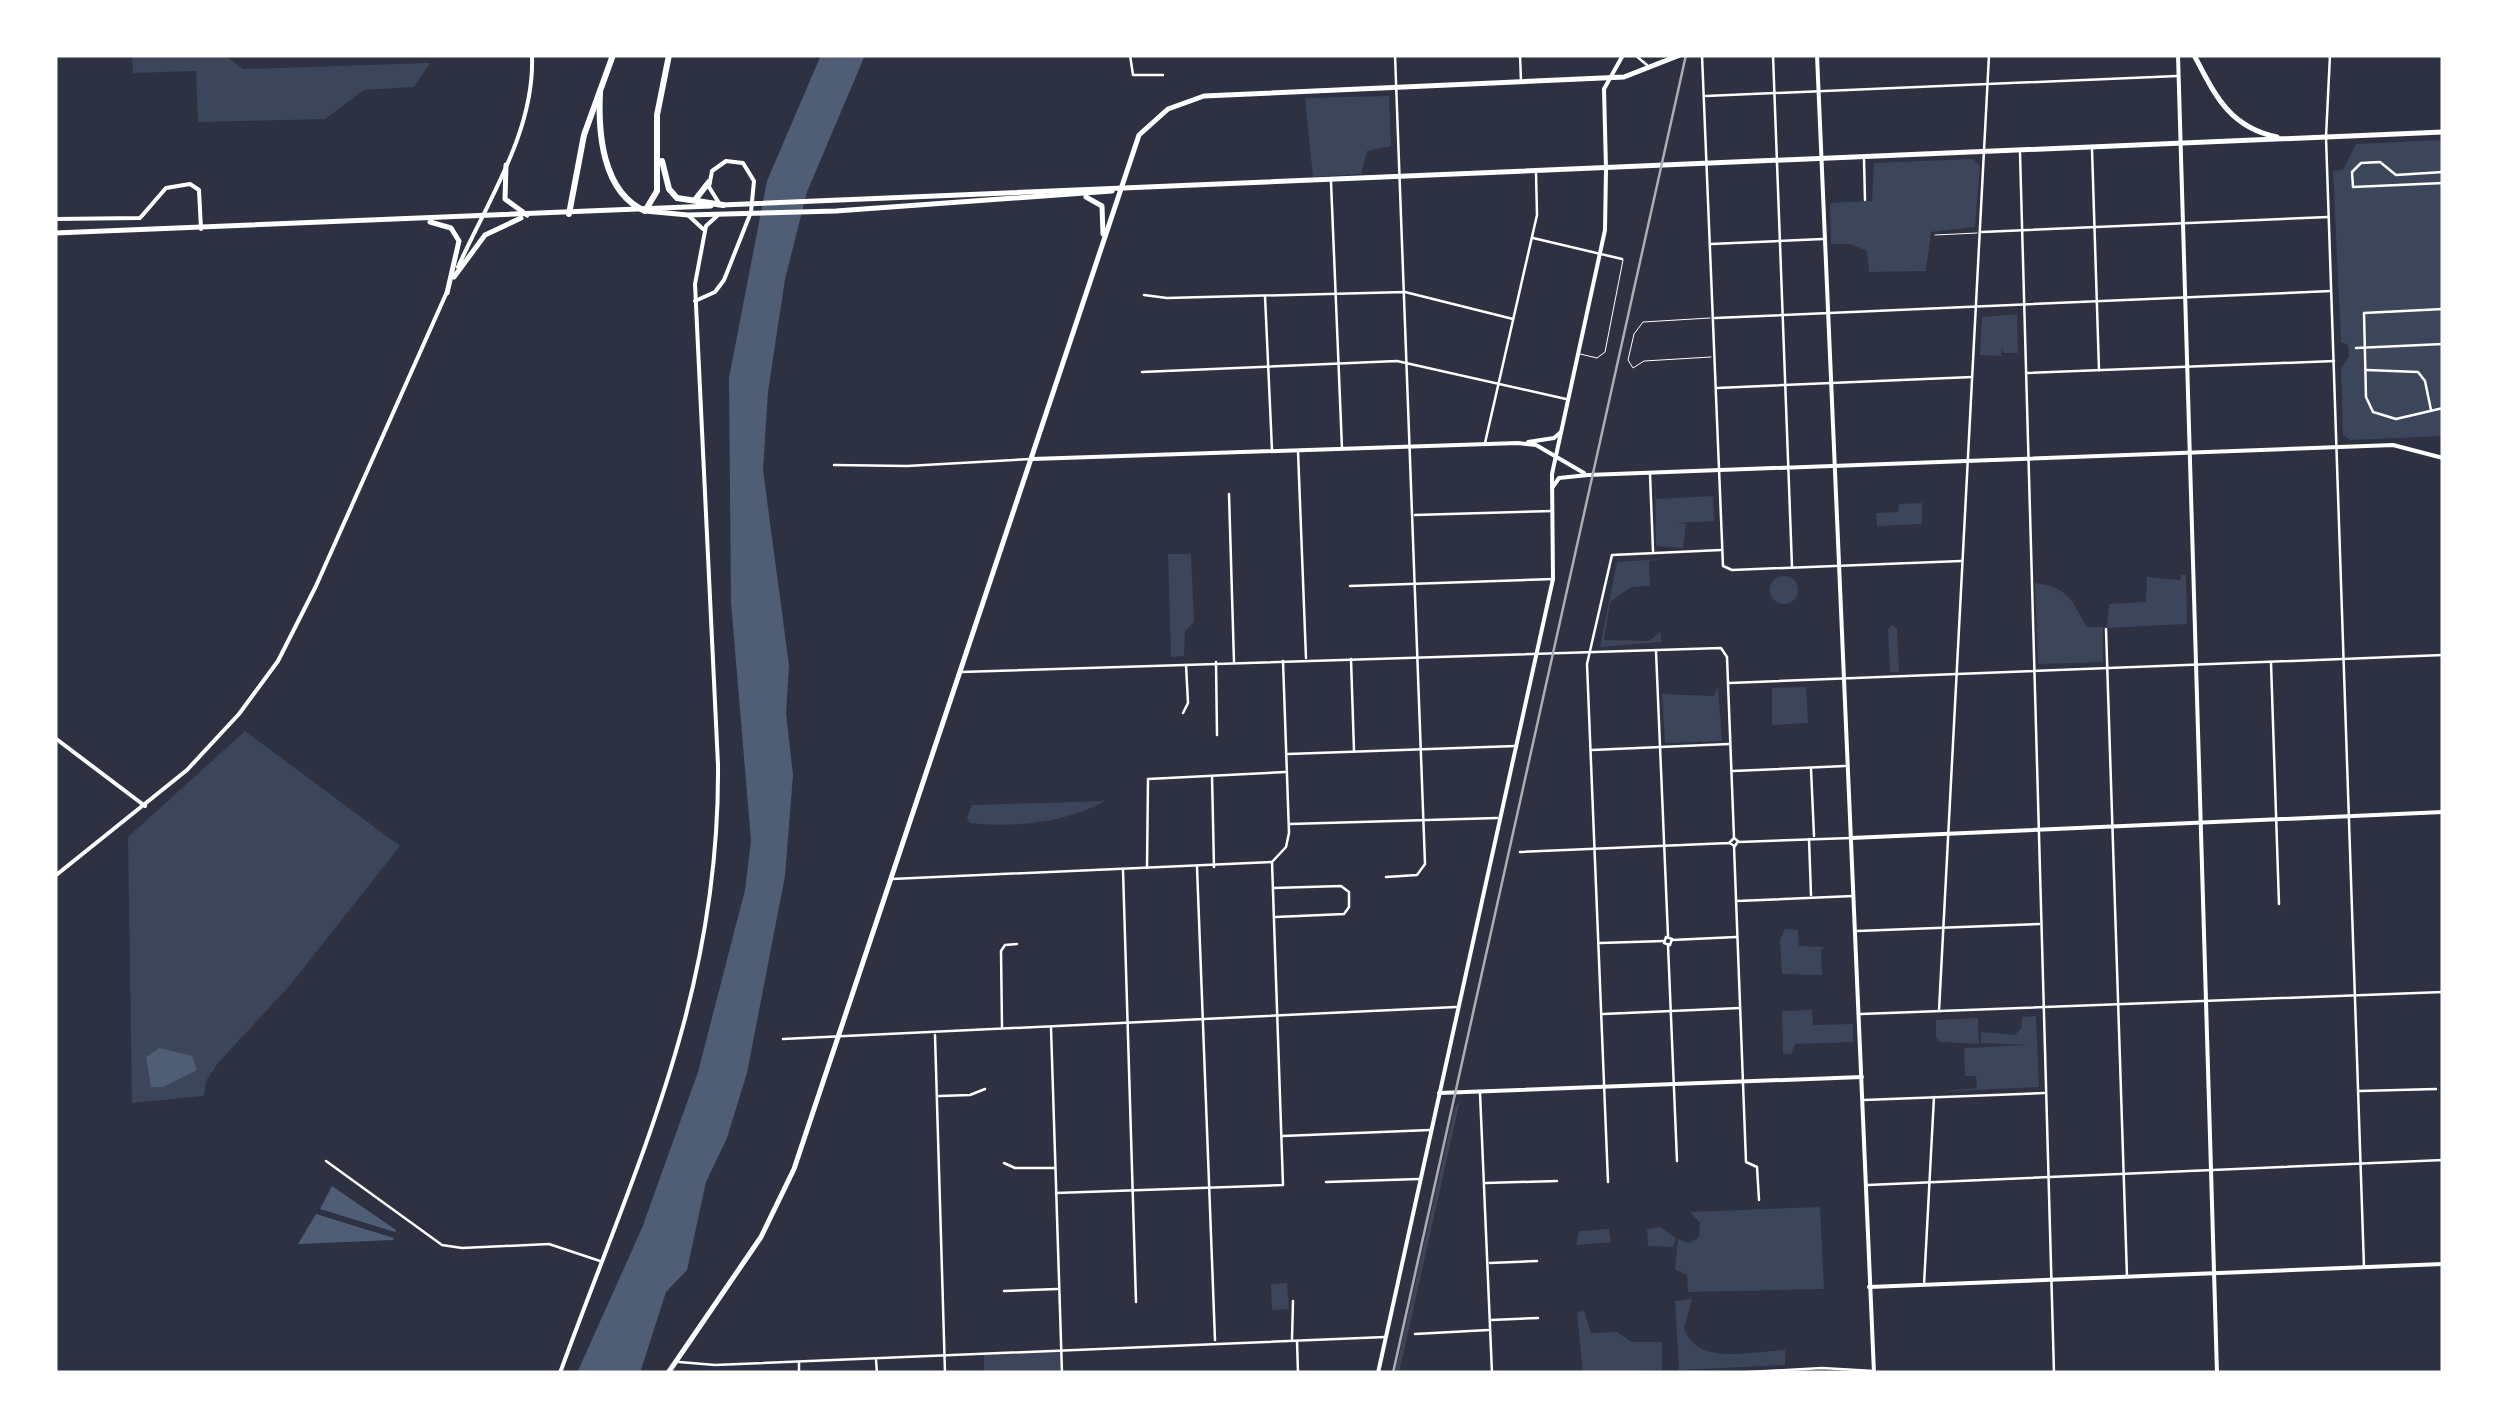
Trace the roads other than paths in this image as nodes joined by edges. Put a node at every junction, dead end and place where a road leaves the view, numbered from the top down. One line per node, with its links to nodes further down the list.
1 (532, 55): 40 (street)
2 (613, 55): 25 (highway)
3 (670, 55): 31 (highway)
4 (1130, 55): 18 (street)
5 (1395, 55): 23 (street)
6 (1520, 55): 21 (street)
7 (1623, 55): 20 (street)
8 (1635, 55): 17 (street)
9 (1680, 55): 17 (main road)
10 (1702, 55): 27 (street)
11 (1773, 55): 26 (street)
12 (1818, 55): 24 (street)
13 (1989, 55): 22 (street)
14 (2178, 55): 19 (street)
15 (2194, 55): 30 (main road)
16 (2330, 55): 29 (street)
17 (1658, 66): 20 (main road)
18 (1163, 75)
19 (2179, 76): 22 (street); 32 (street)
20 (1606, 78): 21 (main road); 42 (street)
21 (1521, 82): 23 (main road)
22 (1988, 83): 24 (street); 35 (street)
23 (1396, 88): 38 (main road); 45 (street)
24 (1819, 91): 26 (street); 37 (street)
25 (600, 92): 55 (highway); 56 (highway)
26 (1774, 93): 27 (street); 39 (street)
27 (1704, 96): 41 (street)
28 (2443, 132): 29 (main road)
29 (2326, 137): 30 (main road); 60 (street)
30 (2290, 138): 32 (main road)
31 (658, 140): 53 (highway); 55 (highway)
32 (2181, 144): 33 (main road); 64 (street)
33 (2092, 148): 34 (main road); 65 (street)
34 (2020, 151): 35 (main road); 67 (street)
35 (1984, 153): 36 (main road); 68 (street)
36 (1864, 158): 37 (main road); 52 (street)
37 (1822, 160): 39 (main road); 73 (street)
38 (1128, 161): 49 (main road); 50 (main road)
39 (1776, 162): 41 (main road); 74 (street)
40 (506, 165): 59 (main road); 61 (street)
41 (1707, 165): 42 (main road); 75 (street)
42 (1606, 169): 43 (main road); 77 (street)
43 (1536, 172): 45 (main road); 71 (street)
44 (2443, 172): 48 (street)
45 (1400, 178): 46 (main road); 82 (street)
46 (1331, 181): 49 (main road); 81 (street)
47 (709, 182): 53 (highway); 54 (street); 87 (street)
48 (2443, 183)
49 (1144, 188): 50 (main road)
50 (1120, 190): 51 (main road); 54 (main road); 76 (main road)
51 (1073, 196): 58 (main road); 76 (main road)
52 (1865, 200)
53 (692, 201): 54 (highway)
54 (725, 205): 55 (main road)
55 (645, 210): 56 (main road); 57 (main road)
56 (569, 214): 59 (main road)
57 (688, 215): 58 (main road); 72 (street)
58 (725, 215): 72 (street)
59 (530, 216): 61 (main road); 79 (main road)
60 (2329, 217): 64 (street); 83 (street)
61 (480, 218): 63 (main road); 79 (street)
62 (55, 219): 66 (street)
63 (422, 220): 66 (main road); 80 (main road)
64 (2183, 224): 65 (street); 86 (street)
65 (2094, 228): 67 (street); 88 (street)
66 (200, 229): 69 (main road)
67 (2022, 230): 68 (street); 89 (street)
68 (1980, 232): 70 (lane); 90 (street)
69 (55, 233)
70 (1935, 235)
71 (1532, 238): 77 (street); 95 (street)
72 (704, 239): 87 (street)
73 (1825, 239): 74 (street); 92 (street)
74 (1779, 241): 75 (street); 93 (street)
75 (1710, 244): 94 (street)
76 (1101, 247): 129 (main road)
77 (1600, 254): 78 (street); 99 (street)
78 (1622, 259): 99 (lane)
79 (454, 277): 80 (street)
80 (447, 292): 186 (street)
81 (1335, 292): 82 (street); 84 (street); 103 (street)
82 (1405, 292): 95 (street); 102 (street)
83 (2332, 292): 86 (street); 101 (street)
84 (1265, 294): 85 (street); 104 (street)
85 (1144, 295)
86 (2185, 298): 88 (street); 105 (street)
87 (696, 301): 284 (street)
88 (2097, 302): 89 (street); 106 (street)
89 (2024, 305): 90 (street); 109 (street)
90 (1976, 307): 92 (street); 110 (street)
91 (2443, 309): 98 (street)
92 (1828, 313): 93 (street); 112 (street)
93 (1783, 315): 94 (street); 113 (street)
94 (1713, 318): 100 (street); 100 (lane)
95 (1513, 319): 111 (street)
96 (2443, 344): 98 (street)
97 (2356, 348): 98 (street)
98 (2365, 348): 107 (street)
99 (1577, 354): 115 (street)
100 (1714, 357): 114 (street)
101 (2334, 361): 105 (street); 122 (street)
102 (1409, 363): 103 (street); 111 (street); 121 (street)
103 (1338, 364): 104 (street); 123 (street)
104 (1268, 366): 108 (street); 124 (street)
105 (2188, 366): 106 (street); 126 (street)
106 (2099, 370): 109 (street)
107 (2366, 370): 117 (street); 117 (street)
108 (1142, 372)
109 (2026, 372): 130 (street)
110 (1972, 377): 112 (street); 131 (street)
111 (1498, 383): 115 (street); 120 (street)
112 (1831, 383): 113 (street); 133 (street)
113 (1786, 385): 114 (street); 134 (street)
114 (1716, 388): 135 (street)
115 (1568, 399): 118 (street)
116 (2443, 408): 117 (street)
117 (2431, 411)
118 (1560, 432): 119 (street); 127 (street)
119 (1518, 442): 120 (street); 127 (street)
120 (1485, 443): 121 (street)
121 (1411, 446): 123 (street); 141 (street)
122 (2337, 447): 126 (street); 128 (street); 157 (street)
123 (1342, 448): 125 (street)
124 (1272, 450): 125 (street); 129 (street)
125 (1298, 450): 158 (street)
126 (2189, 453): 130 (street); 164 (street)
127 (1556, 457): 137 (street); 138 (street)
128 (2443, 458)
129 (1032, 459): 132 (street); 167 (main road)
130 (2026, 459): 131 (street); 166 (street)
131 (1968, 461): 133 (street); 144 (street)
132 (834, 465)
133 (1835, 466): 134 (street); 145 (street)
134 (1789, 467): 135 (street); 146 (street)
135 (1719, 470): 136 (street); 142 (street)
136 (1650, 473): 137 (street); 143 (street)
137 (1588, 475): 138 (street)
138 (1552, 488): 140 (street)
139 (1229, 494): 162 (street)
140 (1552, 511): 141 (street); 147 (street)
141 (1413, 515): 148 (street)
142 (1722, 550): 143 (street); 146 (street)
143 (1653, 553): 153 (street)
144 (1963, 561): 145 (street); 168 (street)
145 (1839, 565): 146 (street); 169 (street)
146 (1792, 567)
147 (1553, 580): 148 (street); 152 (street)
148 (1416, 584): 149 (street); 154 (street)
149 (1350, 586)
150 (2106, 629): 165 (street)
151 (1656, 650): 153 (street); 170 (street); 176 (street)
152 (1538, 652): 153 (street); 154 (street); 175 (street)
153 (1589, 653): 178 (street)
154 (1418, 655): 156 (street); 177 (street)
155 (2443, 656): 157 (street)
156 (1351, 658): 158 (street); 179 (street)
157 (2346, 658): 160 (street); 188 (street)
158 (1306, 659): 159 (street)
159 (1283, 660): 162 (street); 180 (street)
160 (2271, 661): 164 (street); 191 (street)
161 (1216, 662): 162 (street); 163 (street); 172 (street)
162 (1234, 662)
163 (1186, 664): 167 (street); 171 (street)
164 (2196, 664): 165 (street); 192 (street)
165 (2108, 668): 166 (street); 194 (street)
166 (2032, 670): 168 (street); 195 (street)
167 (960, 672): 212 (main road)
168 (1957, 673): 169 (street); 196 (street)
169 (1844, 678): 170 (street); 181 (street)
170 (1728, 683): 174 (street)
171 (1183, 713)
172 (1218, 735)
173 (55, 738): 186 (street)
174 (1730, 744): 176 (street); 183 (street)
175 (1516, 746): 177 (street); 189 (street)
176 (1660, 747): 178 (street); 202 (street)
177 (1422, 750): 179 (street); 190 (street)
178 (1590, 750): 203 (street)
179 (1354, 752): 180 (street)
180 (1286, 754): 184 (street)
181 (1848, 766): 182 (street); 198 (street)
182 (1811, 768): 183 (street); 199 (street)
183 (1731, 771): 197 (street)
184 (1287, 772): 185 (street); 193 (street)
185 (1212, 774): 207 (street); 208 (street)
186 (145, 806): 210 (street)
187 (2443, 812): 188 (street)
188 (2350, 816): 191 (street); 230 (street)
189 (1501, 818): 190 (street); 233 (street)
190 (1424, 820): 193 (street); 211 (street)
191 (2276, 820): 192 (street); 217 (street)
192 (2201, 823): 194 (street); 231 (street)
193 (1289, 824): 205 (street)
194 (2113, 826): 195 (street); 232 (street)
195 (2037, 830): 196 (street); 219 (street)
196 (1948, 834): 198 (street); 220 (street)
197 (1734, 838): 200 (street); 201 (street)
198 (1852, 838): 199 (street); 214 (street)
199 (1812, 839): 200 (street); 215 (street)
200 (1738, 842): 201 (street)
201 (1732, 845): 202 (street); 216 (street)
202 (1664, 846): 203 (street); 222 (street)
203 (1594, 848): 204 (street); 227 (street)
204 (1520, 852)
205 (1272, 862): 207 (street); 213 (street)
206 (1197, 867): 207 (street); 208 (street); 241 (street)
207 (1214, 867)
208 (1146, 869): 209 (street)
209 (1122, 870): 212 (street); 242 (street)
210 (55, 876)
211 (1386, 877)
212 (890, 879): 246 (main road)
213 (1273, 888): 218 (street); 218 (street)
214 (1854, 896): 215 (street); 221 (street)
215 (1811, 897): 216 (street)
216 (1735, 902): 223 (street)
217 (2279, 904)
218 (1274, 917): 240 (street)
219 (2038, 924): 220 (street); 234 (street)
220 (1944, 928): 221 (street); 236 (street)
221 (1856, 931): 239 (street)
222 (1668, 936): 224 (street); 225 (street)
223 (1736, 937): 225 (street); 235 (street)
224 (1664, 940): 227 (street); 228 (street)
225 (1672, 940): 228 (street)
226 (1016, 944): 244 (street)
227 (1598, 944): 238 (street)
228 (1668, 945): 237 (street)
229 (2443, 992): 230 (street)
230 (2356, 995): 231 (street); 255 (street)
231 (2206, 1002): 232 (street); 269 (street)
232 (2118, 1005): 234 (street); 270 (street)
233 (1458, 1007): 240 (street); 256 (street)
234 (2041, 1007): 236 (street); 257 (street)
235 (1740, 1008): 237 (street); 249 (street)
236 (1939, 1011): 239 (street)
237 (1670, 1012): 238 (street); 250 (street)
238 (1602, 1014): 251 (street)
239 (1859, 1014): 248 (street)
240 (1276, 1015): 241 (street); 262 (street)
241 (1204, 1019): 242 (street); 279 (street)
242 (1128, 1022): 243 (street); 280 (street)
243 (1051, 1026): 244 (street); 268 (street)
244 (1002, 1028): 245 (street)
245 (935, 1032): 246 (street); 258 (street)
246 (838, 1036): 247 (street); 307 (main road)
247 (783, 1039)
248 (1862, 1077): 249 (street); 260 (street)
249 (1743, 1081): 250 (street); 282 (street)
250 (1674, 1084): 251 (street); 265 (street)
251 (1604, 1087): 254 (street); 275 (street)
252 (985, 1088): 258 (street)
253 (2436, 1088): 255 (street)
254 (1480, 1091): 256 (street); 277 (street)
255 (2359, 1091): 266 (street)
256 (1439, 1093): 261 (street)
257 (2044, 1093): 259 (street); 271 (street)
258 (937, 1096): 305 (street)
259 (1934, 1098): 260 (street); 276 (street)
260 (1862, 1100): 278 (street)
261 (1432, 1130): 262 (street); 272 (street)
262 (1282, 1136): 279 (street)
263 (2443, 1160): 266 (street)
264 (326, 1161): 284 (street)
265 (1676, 1161)
266 (2361, 1163): 269 (street); 287 (street)
267 (1004, 1164): 268 (street)
268 (1056, 1168): 281 (street)
269 (2211, 1169): 270 (street); 288 (street)
270 (2123, 1174): 271 (street); 289 (street)
271 (2047, 1177): 276 (street); 290 (street)
272 (1420, 1179): 273 (street); 301 (street)
273 (1326, 1182)
274 (1557, 1182): 277 (street)
275 (1608, 1182)
276 (1930, 1182): 278 (street); 291 (street)
277 (1485, 1183): 285 (street)
278 (1866, 1185): 292 (street)
279 (1209, 1188): 280 (street); 303 (street)
280 (1132, 1190): 281 (street); 296 (street)
281 (1056, 1193): 293 (street)
282 (1758, 1200)
283 (1538, 1261): 285 (street)
284 (602, 1262): 310 (street)
285 (1488, 1263): 298 (street)
286 (2443, 1264): 287 (street)
287 (2364, 1267): 288 (street)
288 (2214, 1274): 289 (street); 321 (street)
289 (2127, 1277): 290 (street)
290 (2051, 1280): 291 (street); 320 (street)
291 (1924, 1285): 292 (street)
292 (1870, 1287): 309 (street)
293 (1059, 1289): 294 (street); 304 (street)
294 (1004, 1292)
295 (1293, 1301): 302 (street)
296 (1136, 1302)
297 (1538, 1318): 298 (street)
298 (1489, 1320): 299 (street)
299 (1490, 1330): 300 (street); 318 (street)
300 (1414, 1334)
301 (1386, 1337): 302 (street); 317 (street)
302 (1294, 1339): 303 (street); 316 (street)
303 (1215, 1343): 304 (street)
304 (1061, 1351): 305 (street); 315 (street)
305 (946, 1356): 306 (street); 314 (street)
306 (876, 1359): 308 (street); 313 (street)
307 (676, 1361): 308 (street); 311 (main road)
308 (799, 1362): 312 (street)
309 (1874, 1372): 319 (street)
310 (560, 1373)
311 (668, 1373)
312 (799, 1373)
313 (877, 1373)
314 (945, 1373)
315 (1062, 1373)
316 (1298, 1373)
317 (1378, 1373)
318 (1492, 1373)
319 (1732, 1373)
320 (2054, 1373)
321 (2216, 1373)

